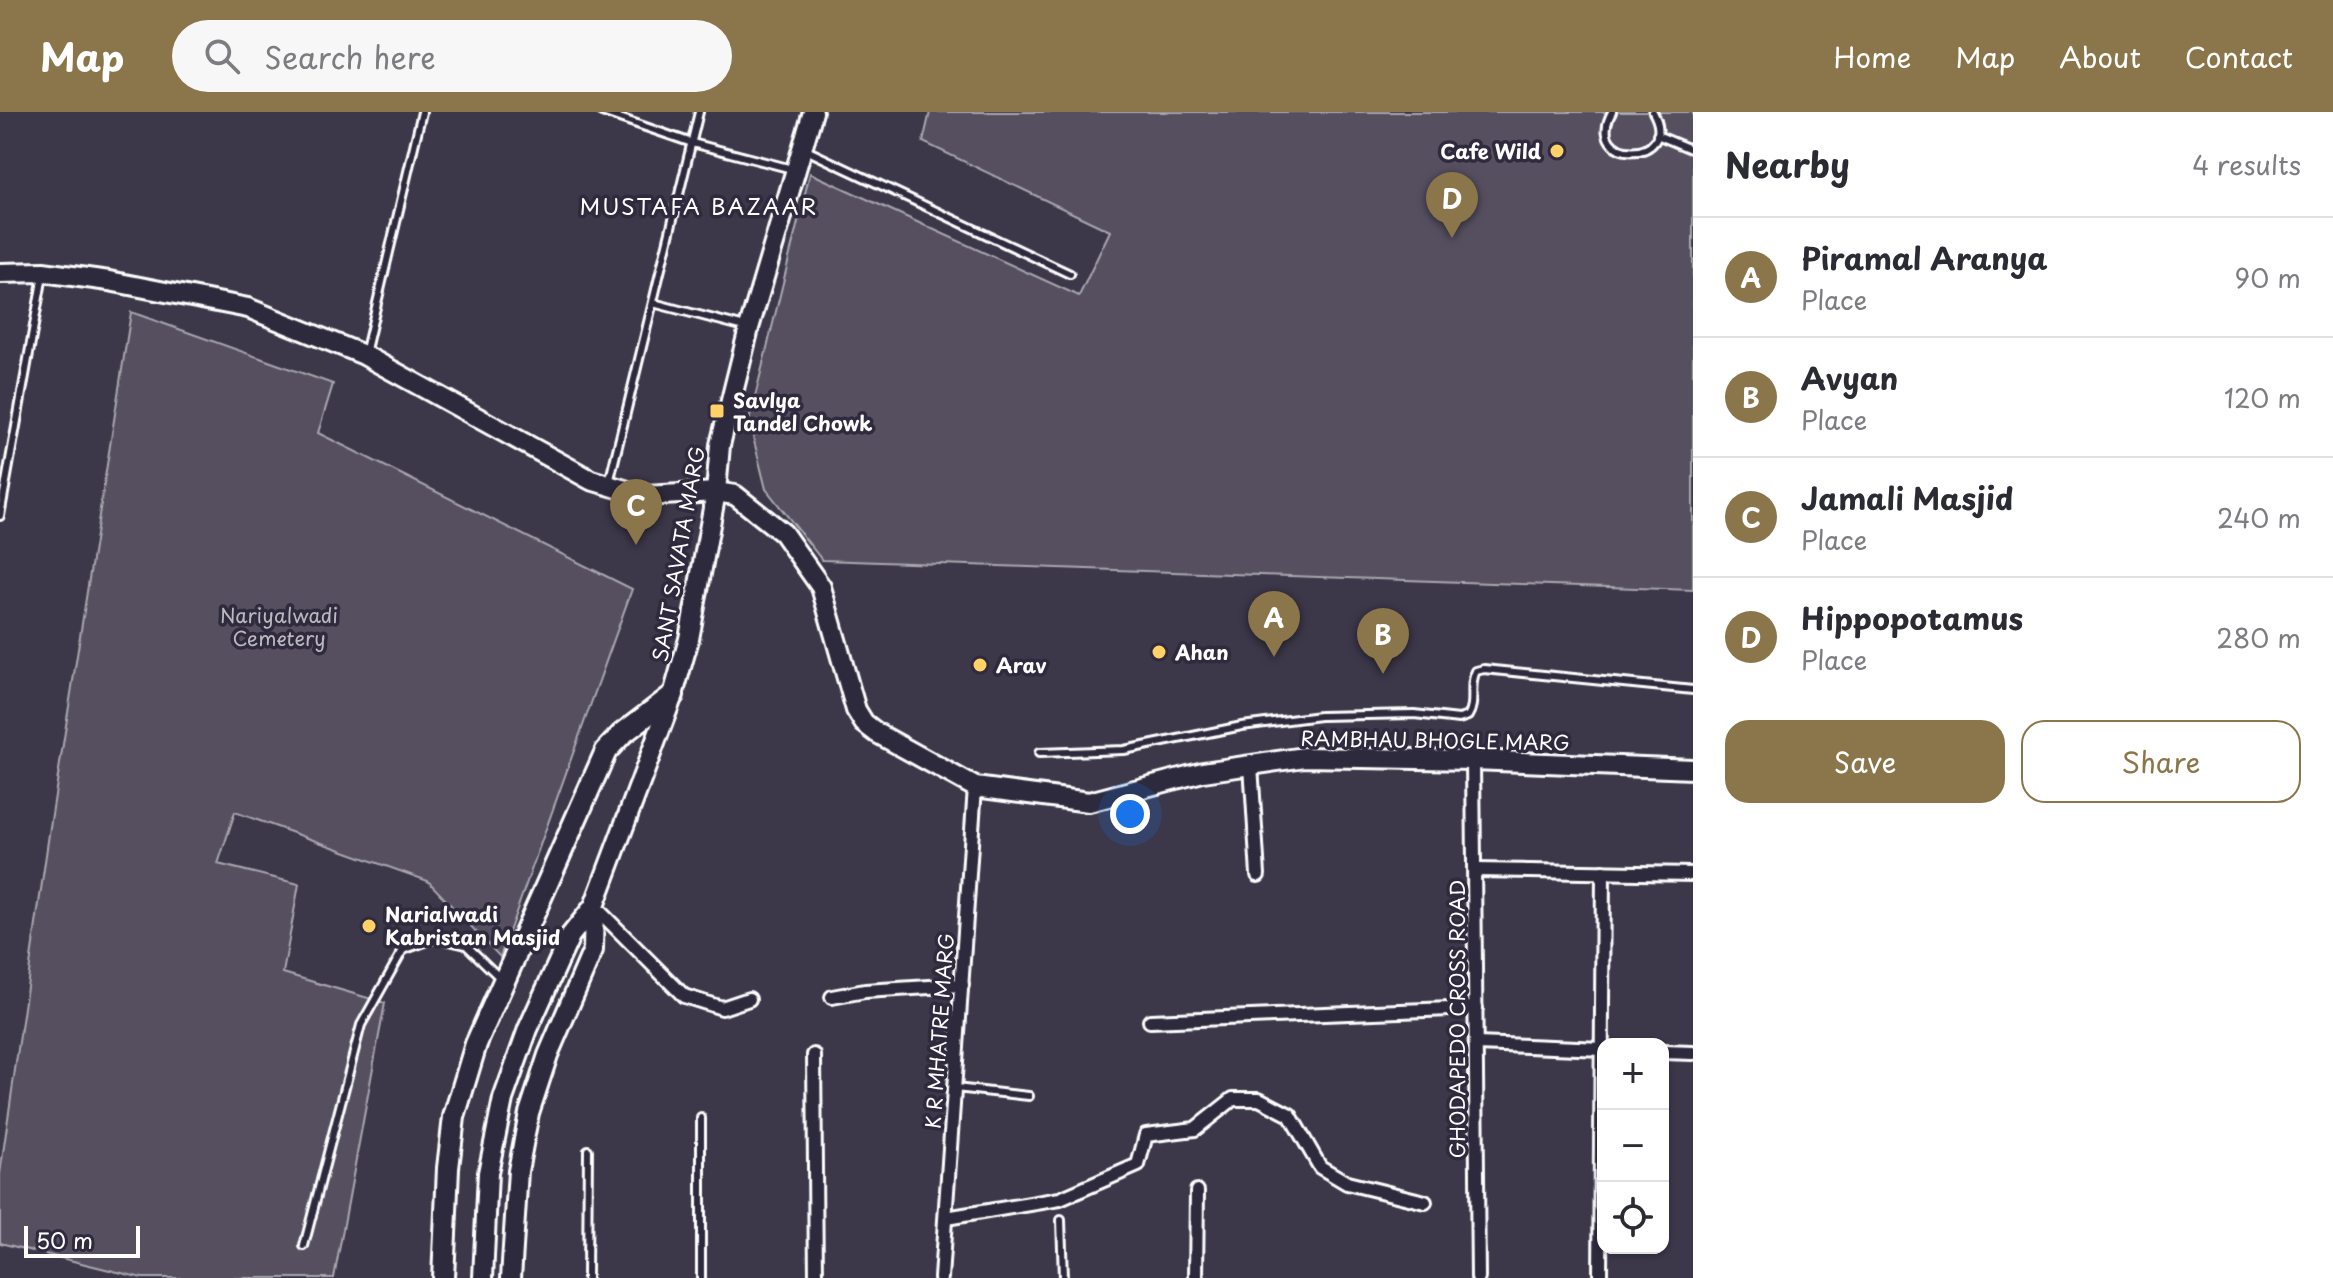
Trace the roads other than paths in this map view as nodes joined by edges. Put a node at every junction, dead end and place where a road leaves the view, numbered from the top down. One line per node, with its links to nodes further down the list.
1 (422, 112): 17 (lane)
2 (602, 112): 8 (lane)
3 (699, 112): 8 (lane)
4 (813, 112): 9 (street, SANT SAVATA MARG)
5 (1610, 112): 7 (lane)
6 (1653, 112): 7 (lane)
7 (1657, 135): 10 (lane)
8 (692, 143): 11 (lane); 15 (lane)
9 (804, 149): 11 (street, SANT SAVATA MARG); 14 (lane)
10 (1693, 150)
11 (795, 170): 16 (street, SANT SAVATA MARG)
12 (43, 272): 13 (street); 17 (street); 20 (lane)
13 (0, 273)
14 (1070, 274)
15 (653, 303): 16 (lane); 18 (lane)
16 (749, 328): 19 (street, SANT SAVATA MARG)
17 (364, 355): 18 (street)
18 (608, 486): 19 (street)
19 (716, 492): 22 (street, SANT SAVATA MARG); 27 (street, RAMBHAU BHOGLE MARG)
20 (0, 516)
21 (1693, 690): 23 (lane)
22 (673, 695): 32 (street, SANT SAVATA MARG); 33 (main road)
23 (1039, 753)
24 (1473, 760): 25 (street, RAMBHAU BHOGLE MARG); 26 (street, RAMBHAU BHOGLE MARG); 28 (street, GHODAPEDO CROSS ROAD)
25 (1251, 765): 27 (street, RAMBHAU BHOGLE MARG); 31 (street)
26 (1693, 769)
27 (975, 787): 34 (street, K R MHATRE MARG)
28 (1476, 870): 29 (street); 37 (street, GHODAPEDO CROSS ROAD)
29 (1603, 872): 30 (street); 39 (street)
30 (1693, 874)
31 (1258, 875)
32 (594, 906): 36 (street); 56 (street, SANT SAVATA MARG); 57 (street, SANT SAVATA MARG)
33 (503, 982): 54 (lane); 55 (main road)
34 (962, 985): 35 (street); 45 (street, K R MHATRE MARG)
35 (832, 997)
36 (749, 999)
37 (1476, 1008): 38 (street); 40 (street, GHODAPEDO CROSS ROAD)
38 (1150, 1021)
39 (1602, 1038)
40 (1476, 1044): 41 (street); 64 (street, GHODAPEDO CROSS ROAD)
41 (1597, 1049)
42 (1669, 1052): 43 (street)
43 (1693, 1053)
44 (814, 1055): 60 (street)
45 (955, 1088): 46 (lane); 52 (street, K R MHATRE MARG)
46 (1029, 1096)
47 (1601, 1110): 65 (street)
48 (701, 1118): 59 (lane)
49 (588, 1150): 58 (lane)
50 (1197, 1191): 63 (street)
51 (1425, 1202): 52 (street)
52 (946, 1218): 61 (street, K R MHATRE MARG)
53 (1061, 1220): 62 (lane)
54 (304, 1246)
55 (443, 1278)
56 (483, 1278)
57 (511, 1278)
58 (587, 1278)
59 (701, 1278)
60 (816, 1278)
61 (941, 1278)
62 (1063, 1278)
63 (1196, 1278)
64 (1478, 1278)
65 (1600, 1278)

